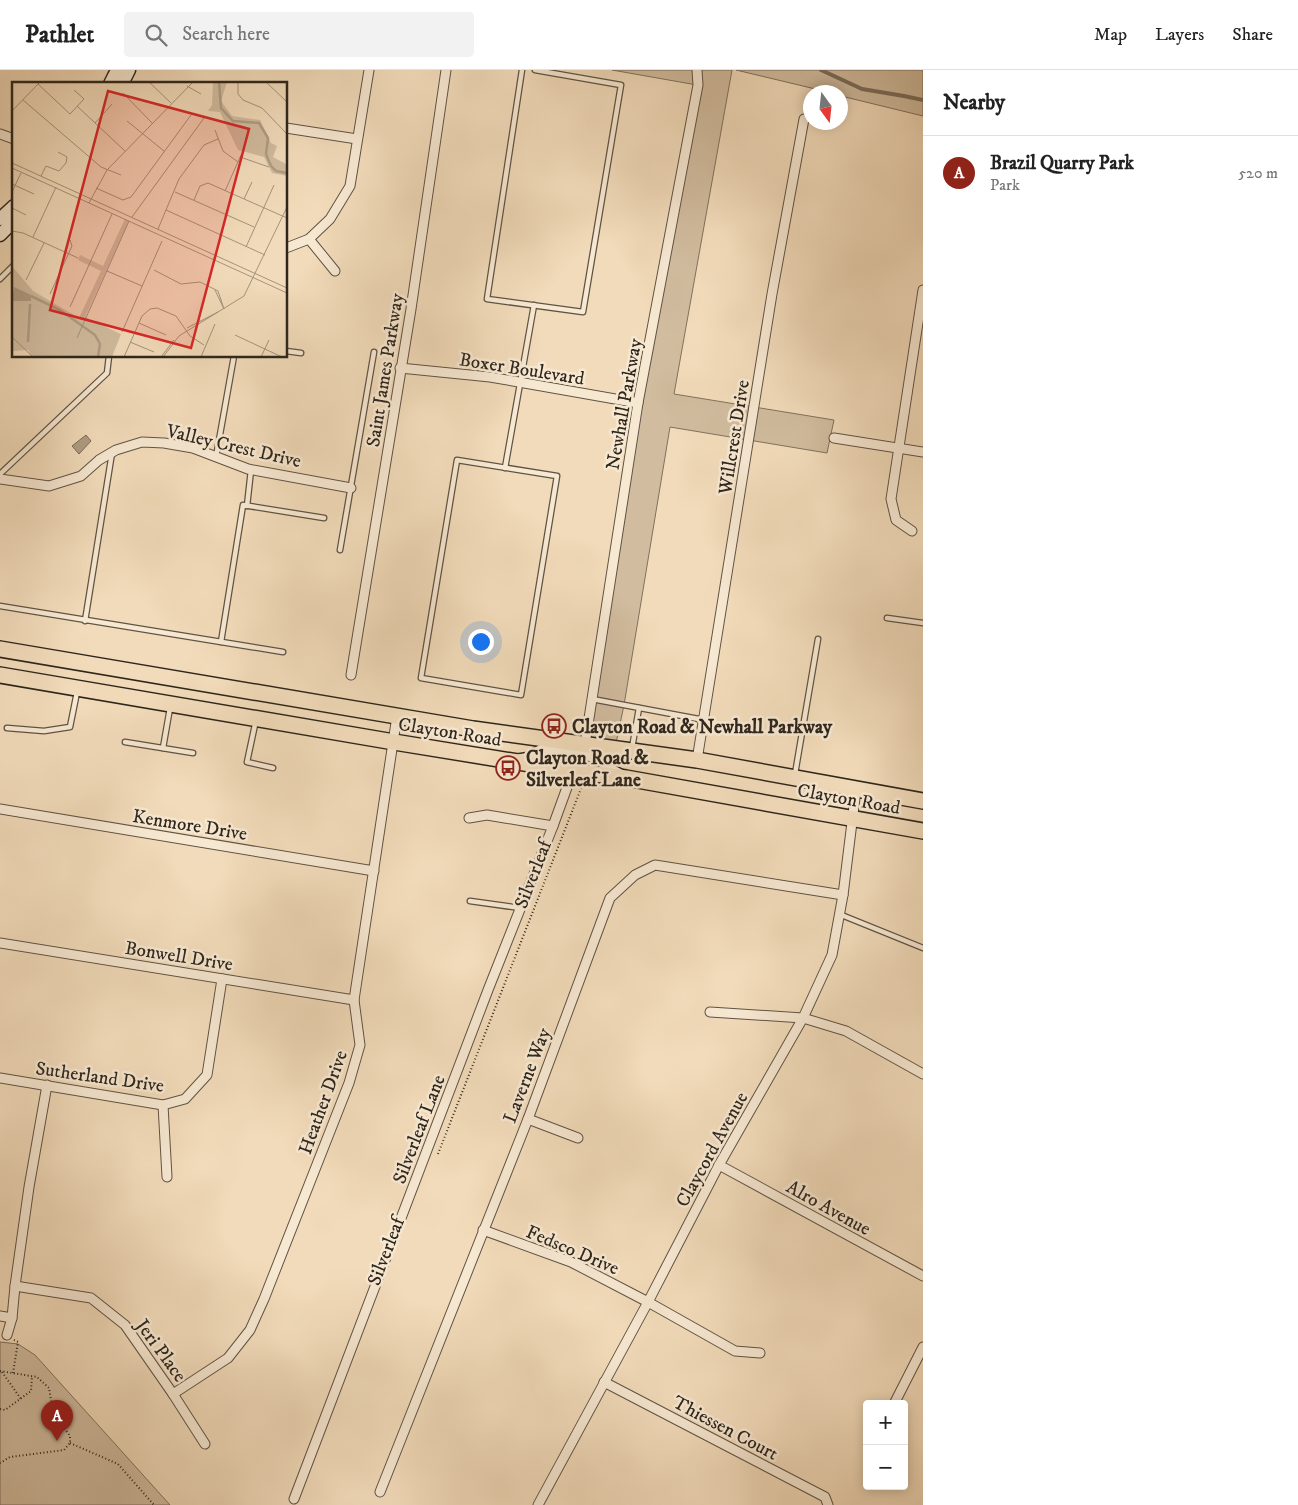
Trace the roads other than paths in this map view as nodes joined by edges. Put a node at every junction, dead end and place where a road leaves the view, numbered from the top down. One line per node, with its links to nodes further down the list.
1 (117, 70): 8 (main road)
2 (129, 70): 9 (main road)
3 (369, 70): 12 (street)
4 (446, 70): 29 (street, Saint James Parkway)
5 (522, 70): 23 (lane)
6 (535, 70): 23 (lane)
7 (697, 70): 31 (street, Newhall Parkway)
8 (111, 82)
9 (123, 82)
10 (803, 124): 62 (street, Willcrest Drive)
11 (288, 128): 12 (street)
12 (358, 139): 17 (street)
13 (12, 208): 14 (main road)
14 (0, 219)
15 (12, 223): 16 (main road)
16 (0, 235)
17 (309, 239): 18 (street); 20 (street)
18 (288, 247)
19 (12, 267): 21 (lane)
20 (335, 271)
21 (0, 279)
22 (923, 290): 33 (street)
23 (534, 305): 30 (lane)
24 (288, 351): 26 (lane)
25 (374, 352): 41 (lane)
26 (301, 354)
27 (109, 358): 39 (lane)
28 (234, 358): 36 (lane)
29 (400, 368): 30 (street, Boxer Boulevard); 55 (street, Saint James Parkway)
30 (520, 382): 31 (street, Boxer Boulevard); 37 (lane)
31 (638, 403): 57 (street, Newhall Parkway)
32 (834, 438): 33 (street)
33 (898, 448): 35 (street); 44 (street)
34 (112, 452): 36 (street, Valley Crest Drive); 40 (street, Valley Crest Drive); 48 (lane)
35 (923, 452)
36 (216, 457): 38 (street, Valley Crest Drive)
37 (505, 468): 37 (lane)
38 (251, 470): 41 (street, Valley Crest Drive); 42 (lane)
39 (0, 474)
40 (0, 479)
41 (351, 488): 45 (lane)
42 (247, 506): 43 (lane); 51 (lane)
43 (324, 518)
44 (912, 531)
45 (340, 550)
46 (0, 606): 48 (lane)
47 (887, 618): 49 (lane)
48 (85, 620): 51 (lane)
49 (923, 623)
50 (818, 639): 75 (lane)
51 (221, 642): 53 (lane)
52 (0, 649): 60 (main road, Clayton Road)
53 (282, 652)
54 (0, 675): 56 (main road, Clayton Road)
55 (351, 675)
56 (78, 688): 58 (main road, Clayton Road); 63 (lane)
57 (592, 699): 59 (lane); 66 (street, Newhall Parkway)
58 (171, 704): 61 (main road, Clayton Road); 67 (lane)
59 (640, 708): 62 (lane); 68 (lane)
60 (398, 716): 65 (street, Heather Drive); 66 (main road, Clayton Road)
61 (256, 719): 65 (main road, Clayton Road); 72 (lane)
62 (704, 720): 70 (street, Willcrest Drive)
63 (7, 728)
64 (125, 742): 67 (lane)
65 (394, 742): 71 (main road, Clayton Road); 83 (street, Heather Drive)
66 (585, 744): 68 (main road, Clayton Road); 71 (main road); 74 (main road)
67 (163, 748): 69 (lane)
68 (631, 751): 70 (main road, Clayton Road)
69 (192, 753)
70 (697, 760): 75 (main road, Clayton Road)
71 (514, 762): 73 (main road, Clayton Road)
72 (273, 768)
73 (573, 771): 74 (main road, Clayton Road); 81 (street, Silverleaf Lane)
74 (626, 778): 80 (main road, Clayton Road)
75 (794, 778): 76 (main road, Clayton Road)
76 (856, 790): 77 (main road, Clayton Road); 80 (street, Claycord Avenue)
77 (923, 801)
78 (0, 809): 83 (street, Kenmore Drive)
79 (469, 818): 81 (street)
80 (852, 819): 82 (main road, Clayton Road); 84 (street, Claycord Avenue)
81 (554, 826): 86 (street, Silverleaf Lane)
82 (923, 831)
83 (374, 871): 91 (street, Heather Drive)
84 (843, 895): 87 (street, Claycord Avenue); 98 (street, Laverne Way)
85 (470, 901): 86 (lane)
86 (521, 908): 116 (street, Silverleaf Lane)
87 (840, 914): 89 (lane); 93 (street, Claycord Avenue)
88 (0, 944): 90 (street, Bonwell Drive)
89 (923, 948)
90 (222, 978): 91 (street, Bonwell Drive); 97 (street, Sutherland Drive)
91 (354, 1000): 112 (street, Heather Drive)
92 (710, 1012): 93 (street)
93 (803, 1018): 94 (street); 100 (street, Claycord Avenue)
94 (923, 1074)
95 (0, 1078): 96 (street, Sutherland Drive)
96 (47, 1085): 97 (street, Sutherland Drive); 104 (street)
97 (163, 1105): 101 (street)
98 (528, 1119): 99 (street); 102 (street, Laverne Way)
99 (578, 1138)
100 (719, 1166): 103 (street, Alro Avenue); 105 (street, Claycord Avenue)
101 (167, 1177)
102 (483, 1230): 105 (street, Fedsco Drive); 115 (street, Laverne Way)
103 (923, 1276)
104 (15, 1286): 107 (street); 112 (street, Jeri Place)
105 (648, 1302): 110 (street, Fedsco Drive); 111 (street, Claycord Avenue)
106 (0, 1316): 107 (street)
107 (12, 1318): 108 (street)
108 (7, 1335)
109 (923, 1347): 113 (street)
110 (760, 1353)
111 (604, 1382): 117 (street, Claycord Avenue); 118 (street, Thiessen Court)
112 (174, 1394): 114 (street, Jeri Place)
113 (896, 1400)
114 (205, 1444)
115 (380, 1492)
116 (294, 1499)
117 (538, 1505)
118 (828, 1505)

